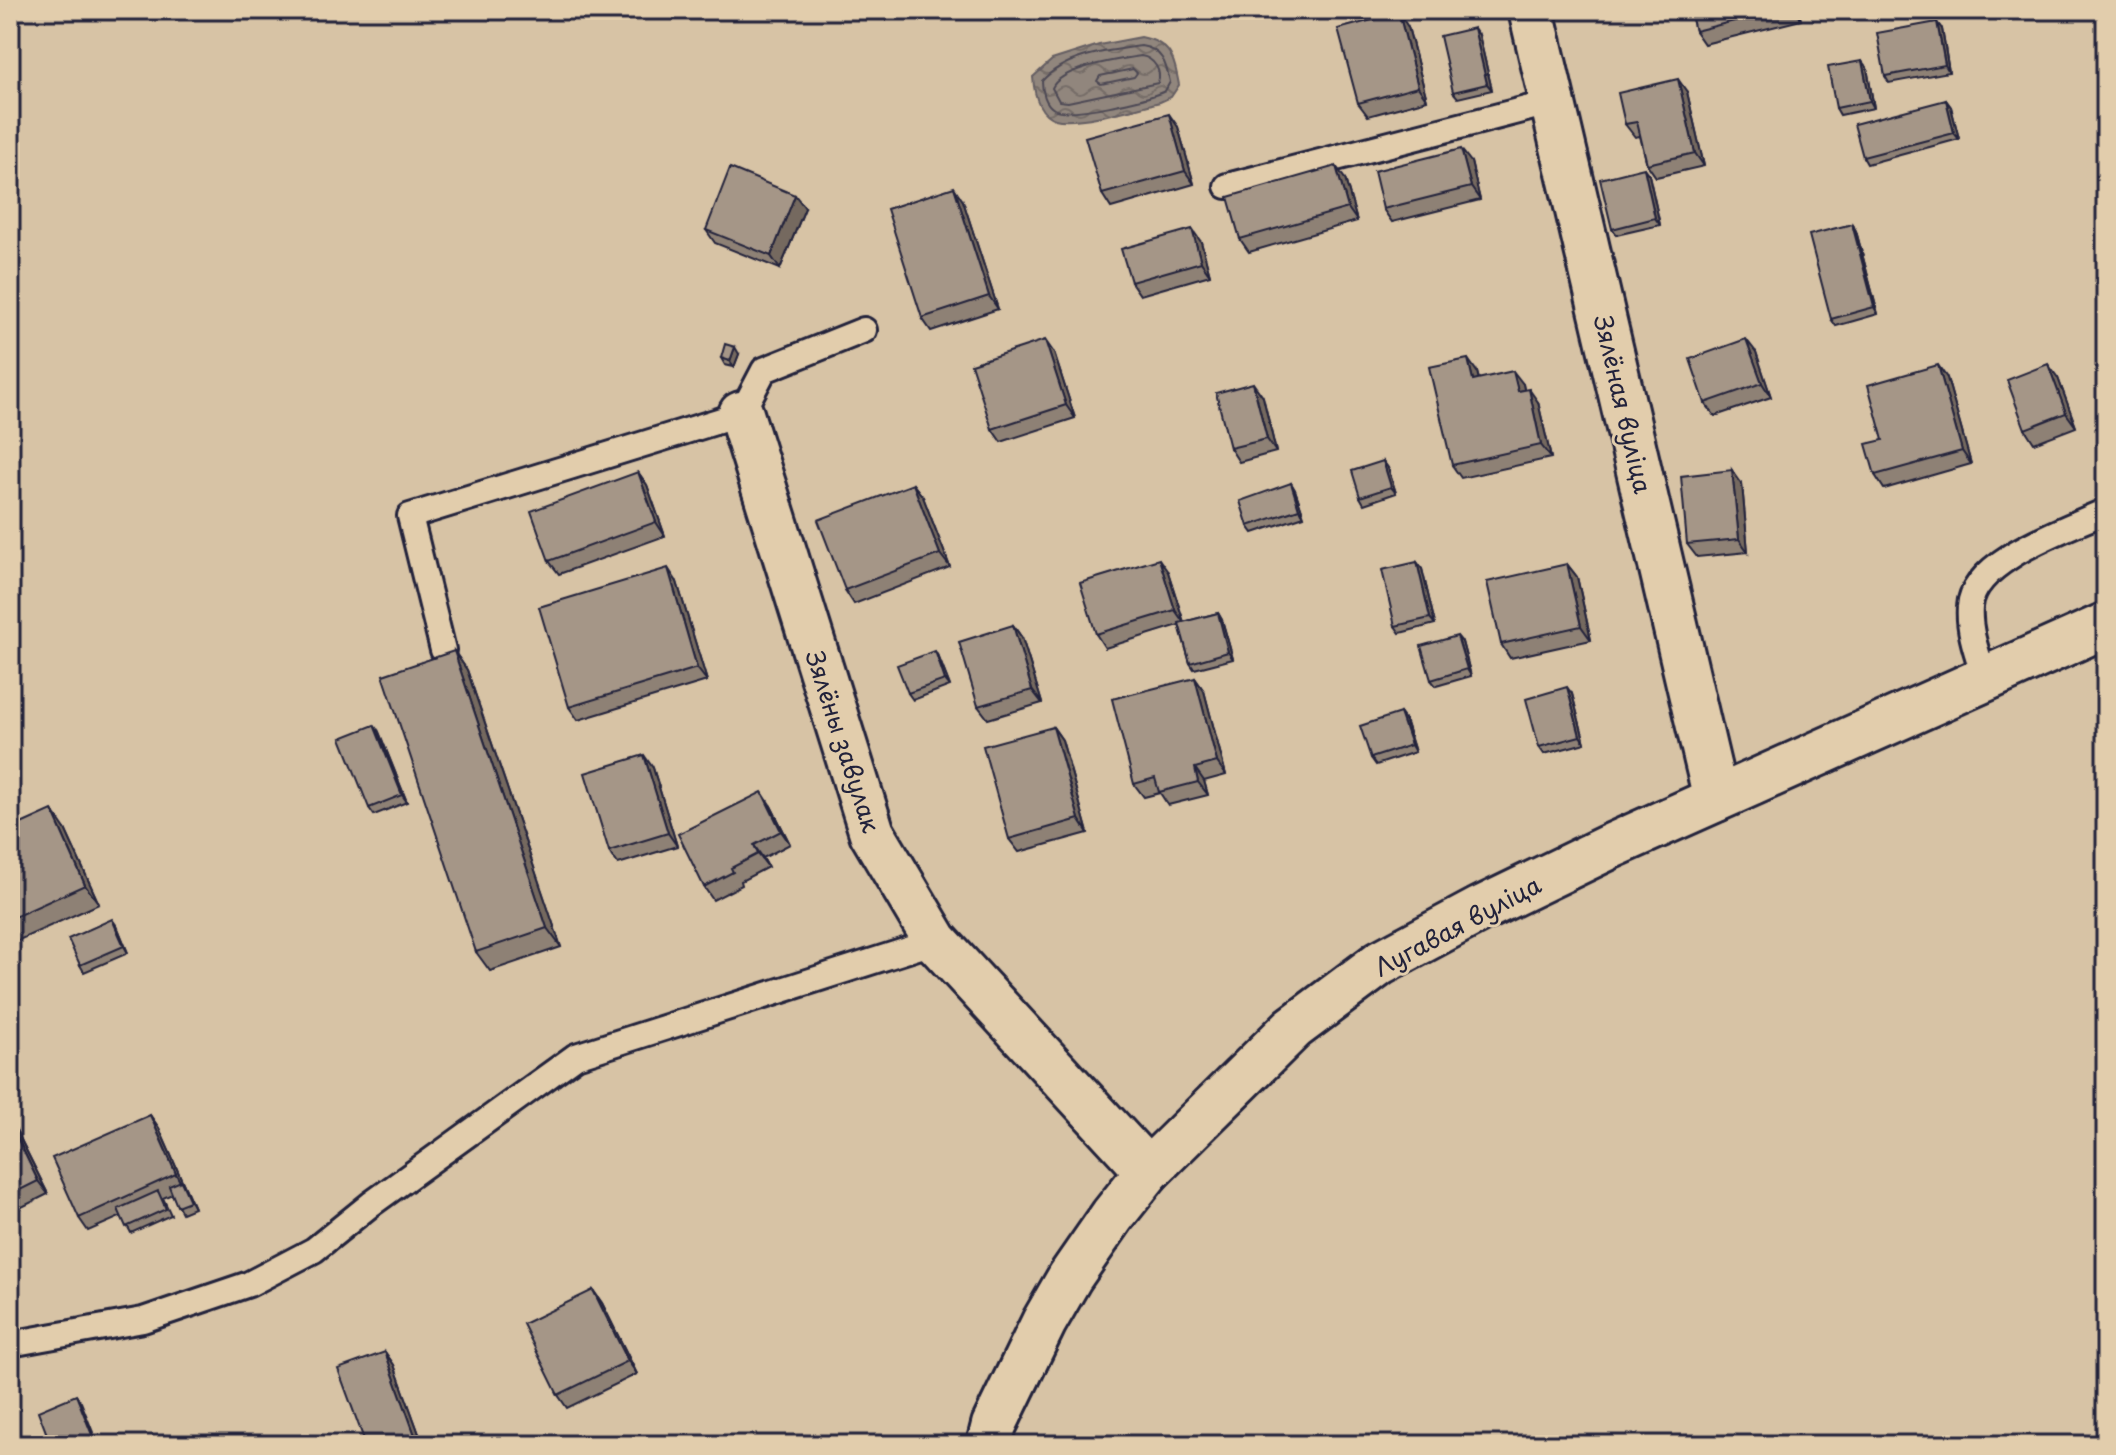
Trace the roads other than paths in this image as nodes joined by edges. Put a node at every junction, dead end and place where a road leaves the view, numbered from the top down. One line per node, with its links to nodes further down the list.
1 (1531, 10): 2 (street, Зялёная вуліца)
2 (1553, 102): 3 (lane); 10 (street, Зялёная вуліца)
3 (1227, 186)
4 (864, 330): 5 (lane)
5 (741, 414): 8 (lane); 11 (street, Зялёны завулак)
6 (2106, 511): 9 (lane)
7 (2106, 625): 9 (street, Лугавая вуліца)
8 (443, 650)
9 (1985, 679): 10 (street, Лугавая вуліца)
10 (1716, 799): 12 (street, Лугавая вуліца)
11 (936, 941): 12 (street, Зялёны завулак); 13 (lane)
12 (1148, 1171): 14 (street, Лугавая вуліца)
13 (10, 1344)
14 (989, 1445)

